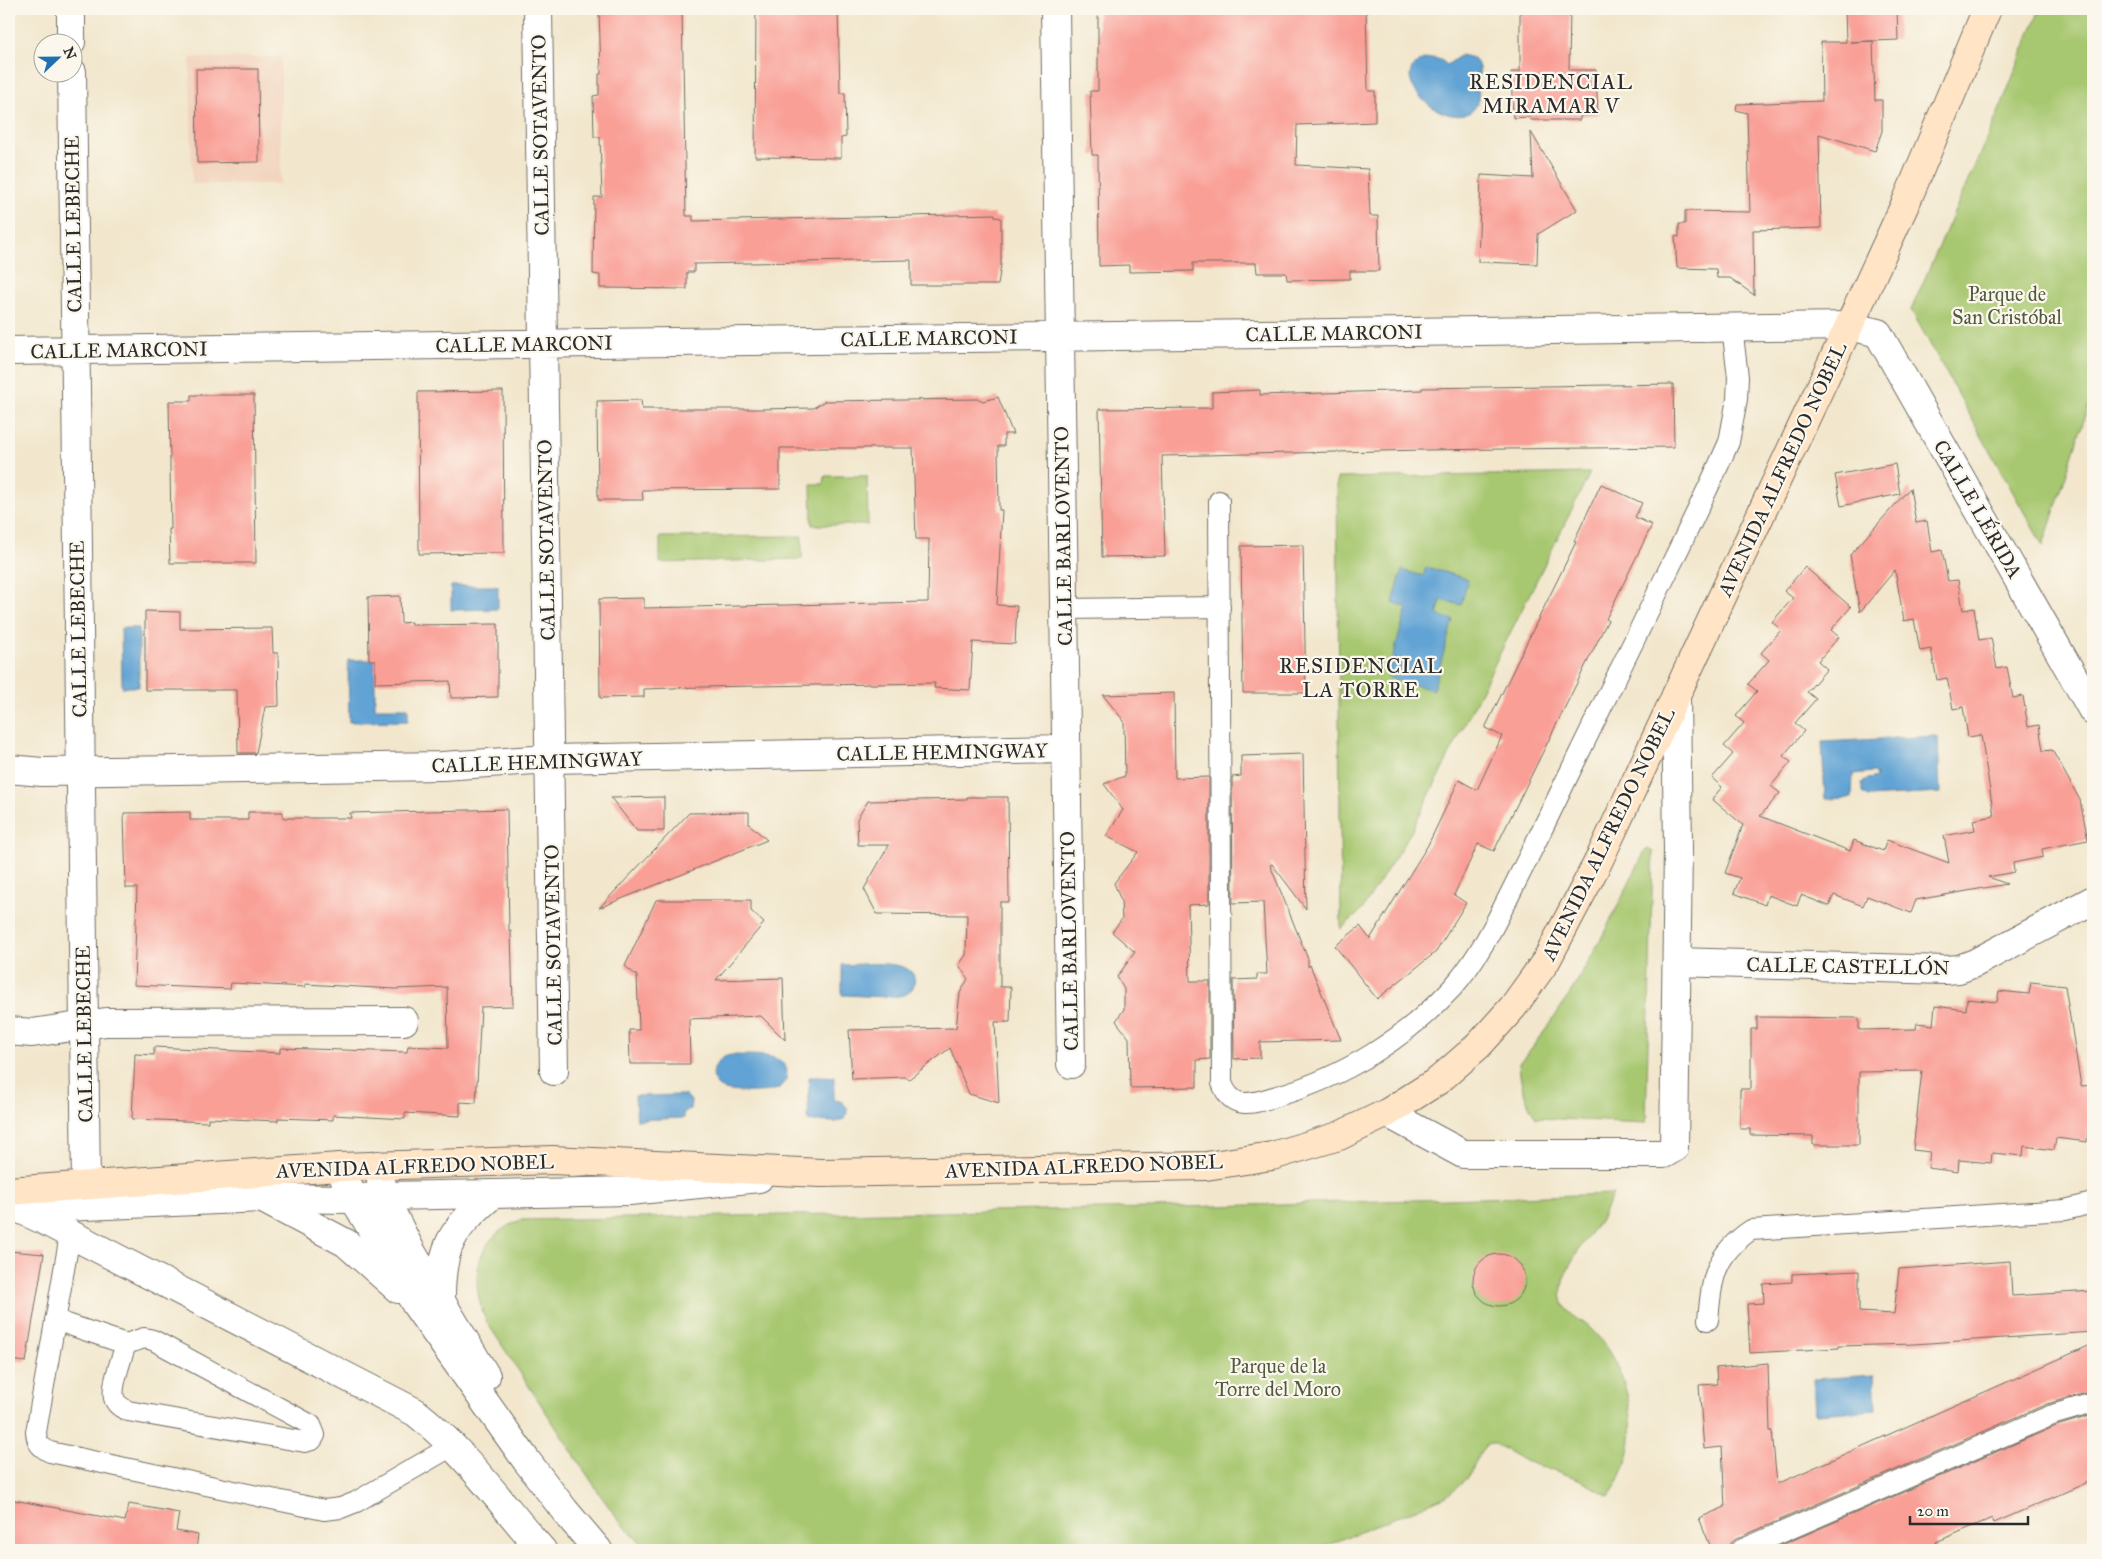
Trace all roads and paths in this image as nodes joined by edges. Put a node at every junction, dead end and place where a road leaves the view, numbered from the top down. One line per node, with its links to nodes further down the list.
1 (71, 9): 5 (street)
2 (538, 9): 10 (street, CALLE SOTAVENTO)
3 (1055, 9): 9 (street, CALLE BARLOVENTO)
4 (1987, 9): 7 (main road, AVENIDA ALFREDO NOBEL)
5 (71, 32)
6 (72, 82): 11 (street, CALLE LEBECHE)
7 (1849, 326): 8 (street, CALLE MARCONI); 16 (main road, AVENIDA ALFREDO NOBEL); 17 (street, CALLE LÉRIDA)
8 (1732, 327): 9 (street, CALLE MARCONI); 14 (lane)
9 (1059, 337): 10 (street, CALLE MARCONI); 15 (street, CALLE BARLOVENTO)
10 (543, 344): 11 (street, CALLE MARCONI); 19 (street, CALLE SOTAVENTO)
11 (75, 350): 12 (street, CALLE MARCONI); 21 (street, CALLE LEBECHE)
12 (9, 352)
13 (1219, 501): 14 (lane)
14 (1220, 607): 15 (lane)
15 (1064, 609): 18 (street, CALLE BARLOVENTO)
16 (1676, 695): 23 (street); 29 (main road, AVENIDA ALFREDO NOBEL)
17 (2093, 711)
18 (1066, 749): 19 (street, CALLE HEMINGWAY); 27 (street, CALLE BARLOVENTO)
19 (550, 759): 21 (street, CALLE HEMINGWAY); 28 (street, CALLE SOTAVENTO)
20 (9, 770): 21 (street, CALLE HEMINGWAY)
21 (81, 771): 25 (street, CALLE LEBECHE)
22 (2093, 900): 23 (street, CALLE CASTELLÓN)
23 (1677, 962): 29 (street)
24 (404, 1021): 25 (street)
25 (83, 1025): 26 (street); 33 (street, CALLE LEBECHE)
26 (9, 1031)
27 (1071, 1064)
28 (554, 1071)
29 (1387, 1113): 32 (main road, AVENIDA ALFREDO NOBEL)
30 (378, 1165): 31 (main road, AVENIDA ALFREDO NOBEL); 32 (main road, AVENIDA ALFREDO NOBEL); 35 (street)
31 (339, 1167): 33 (main road, AVENIDA ALFREDO NOBEL); 37 (street)
32 (821, 1173): 34 (street, AVENIDA ALFREDO NOBEL)
33 (86, 1185): 38 (main road, AVENIDA ALFREDO NOBEL)
34 (493, 1194): 35 (street, AVENIDA ALFREDO NOBEL); 41 (street)
35 (384, 1196): 37 (street, AVENIDA ALFREDO NOBEL); 41 (street)
36 (261, 1198): 37 (street, AVENIDA ALFREDO NOBEL); 38 (street, AVENIDA ALFREDO NOBEL); 41 (street)
37 (354, 1199): 41 (street)
38 (13, 1203): 40 (street)
39 (2093, 1203): 43 (lane)
40 (70, 1235): 42 (lane); 46 (street)
41 (428, 1301): 48 (street)
42 (55, 1320): 44 (lane); 46 (lane)
43 (1708, 1320)
44 (126, 1344): 44 (lane)
45 (2093, 1402): 49 (lane)
46 (452, 1446): 47 (street)
47 (542, 1550)
48 (598, 1550)
49 (1741, 1550)

